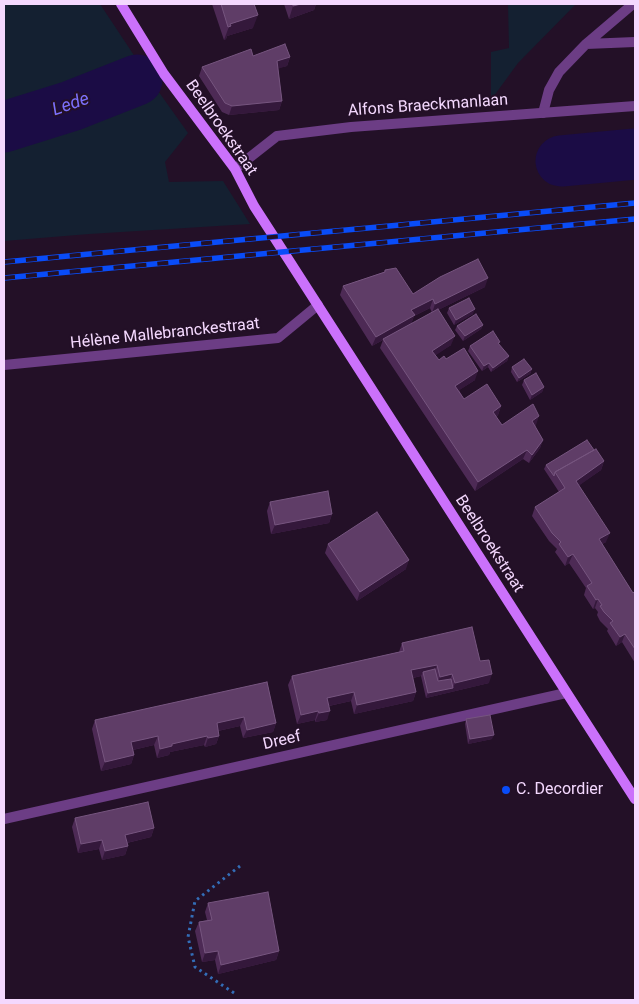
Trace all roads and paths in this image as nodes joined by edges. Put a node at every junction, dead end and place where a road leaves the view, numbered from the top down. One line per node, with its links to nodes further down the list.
1 (121, 4): 7 (street, Beelbroekstraat)
2 (632, 4): 4 (street)
3 (635, 42): 4 (street)
4 (586, 44): 6 (street)
5 (635, 106): 6 (street, Alfons Braeckmanlaan)
6 (543, 113): 7 (street, Alfons Braeckmanlaan)
7 (235, 169): 8 (street, Beelbroekstraat)
8 (318, 305): 9 (street, Hélène Mallebranckestraat); 10 (street, Beelbroekstraat)
9 (4, 364)
10 (566, 693): 11 (street, Beelbroekstraat); 12 (street, Dreef)
11 (635, 799)
12 (4, 819)
13 (240, 866): 14 (path)
14 (234, 993)

